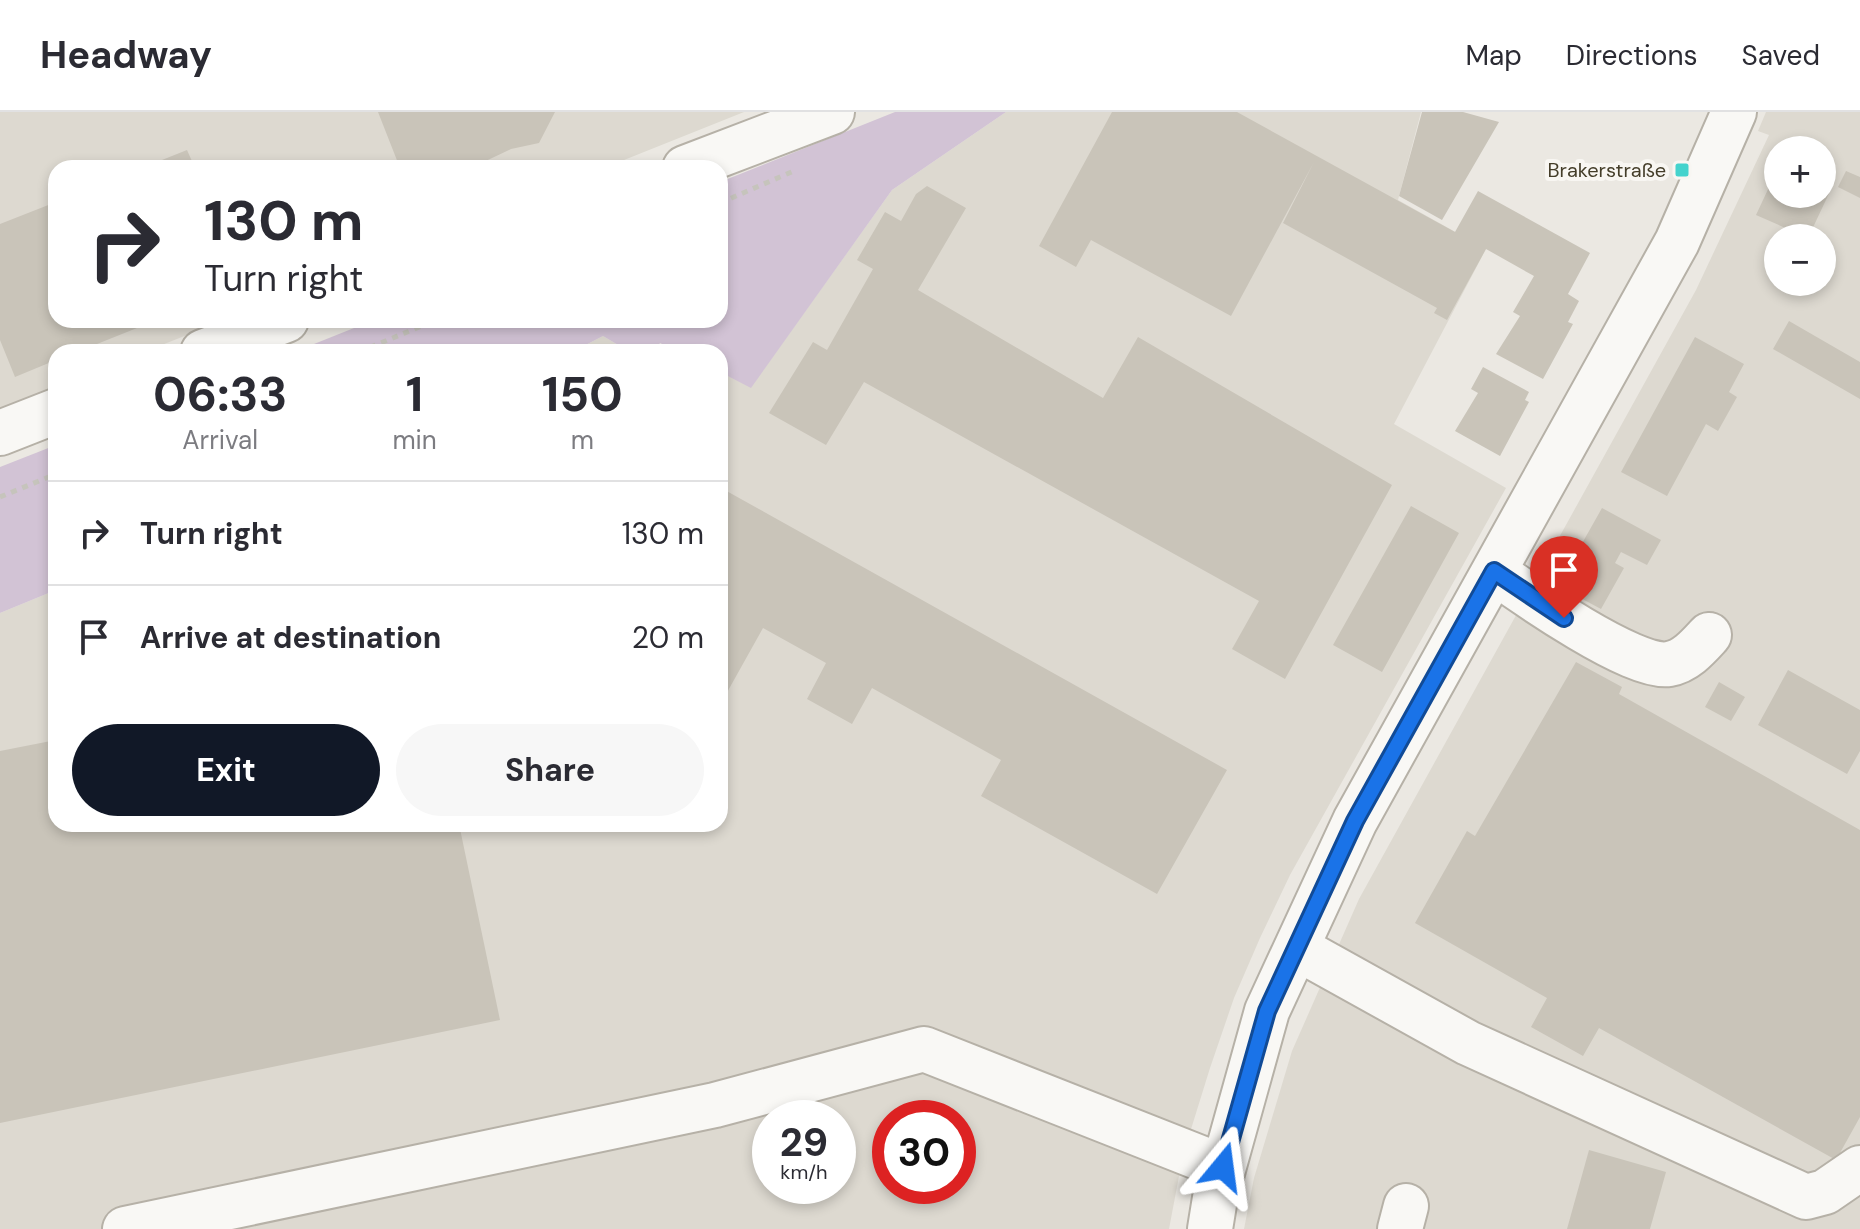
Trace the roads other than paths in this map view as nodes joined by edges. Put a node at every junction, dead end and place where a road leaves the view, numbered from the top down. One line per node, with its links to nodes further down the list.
1 (832, 112): 3 (street)
2 (1734, 112): 8 (street)
3 (706, 160)
4 (265, 328): 5 (street)
5 (224, 344)
6 (48, 414): 7 (street)
7 (0, 433)
8 (1494, 571): 9 (street); 10 (street)
9 (1709, 635)
10 (1297, 948): 11 (street); 12 (street)
11 (1223, 1167): 13 (street); 14 (street)
12 (1860, 1168)
13 (125, 1229)
14 (1210, 1229)

